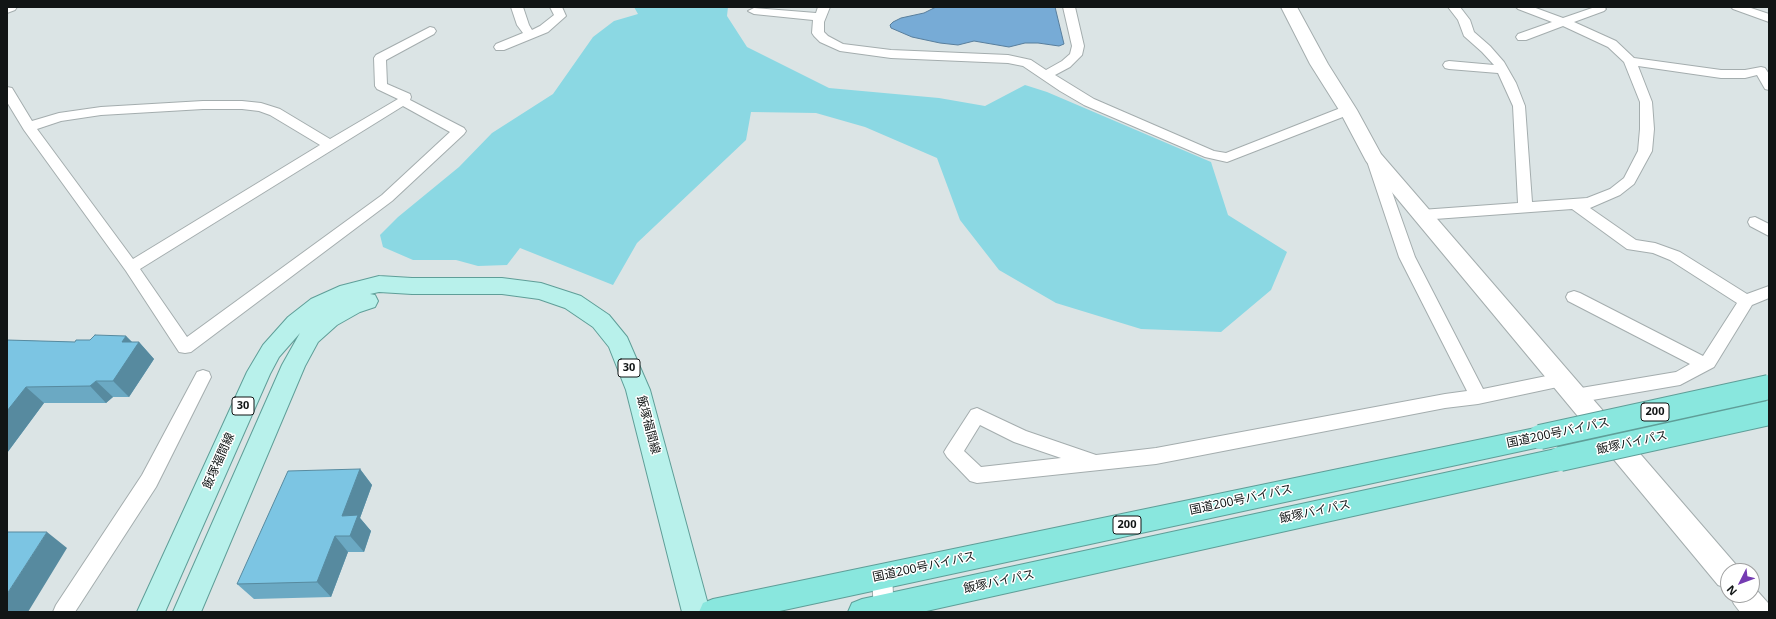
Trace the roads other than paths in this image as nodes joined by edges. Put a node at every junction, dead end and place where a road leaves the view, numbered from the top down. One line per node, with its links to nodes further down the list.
1 (517, 7): 14 (street)
2 (556, 7): 14 (street)
3 (1069, 7): 21 (street)
4 (1288, 7): 25 (street)
5 (1454, 7): 19 (street)
6 (1522, 7): 12 (street)
7 (1736, 7): 11 (street)
8 (1600, 9): 12 (street)
9 (754, 11): 10 (street)
10 (822, 12): 21 (street)
11 (1769, 18)
12 (1563, 22): 15 (street); 17 (street)
13 (430, 31): 24 (street)
14 (530, 35): 16 (street)
15 (1522, 38)
16 (500, 47)
17 (1630, 61): 20 (street); 29 (street)
18 (1449, 65): 19 (street)
19 (1503, 70): 30 (street)
20 (1765, 71): 22 (street)
21 (1046, 75): 25 (street)
22 (1769, 86)
23 (7, 91): 26 (street)
24 (403, 101): 27 (street); 34 (street)
25 (1348, 110): 28 (street)
26 (29, 127): 27 (street); 34 (street)
27 (330, 144): 34 (street)
28 (1373, 157): 31 (street); 44 (street)
29 (1575, 204): 30 (street); 38 (street)
30 (1525, 207): 31 (street)
31 (1421, 215): 41 (street)
32 (1755, 222): 33 (street)
33 (1769, 230)
34 (131, 267)
35 (412, 286): 52 (main road, 飯塚福間線 / 30); 53 (main road, 飯塚福間線 / 30); 54 (main road, 飯塚福間線 / 30)
36 (1769, 292): 38 (street)
37 (1574, 297): 39 (street)
38 (1746, 301): 39 (street)
39 (1704, 364): 43 (street)
40 (203, 377): 51 (street)
41 (1561, 380): 43 (street); 44 (street)
42 (1769, 387): 48 (highway, 国道200号バイパス / 200, bridge)
43 (1575, 396): 47 (street)
44 (1478, 397): 46 (street)
45 (1769, 413): 50 (highway, 飯塚バイパス / 200, bridge)
46 (1095, 462): 46 (street)
47 (1720, 567)
48 (882, 576): 50 (street); 55 (highway, 国道200号バイパス / 200)
49 (1751, 603): 56 (street)
50 (876, 610)
51 (63, 612)
52 (151, 612)
53 (187, 612)
54 (696, 612)
55 (713, 612)
56 (1758, 612)

